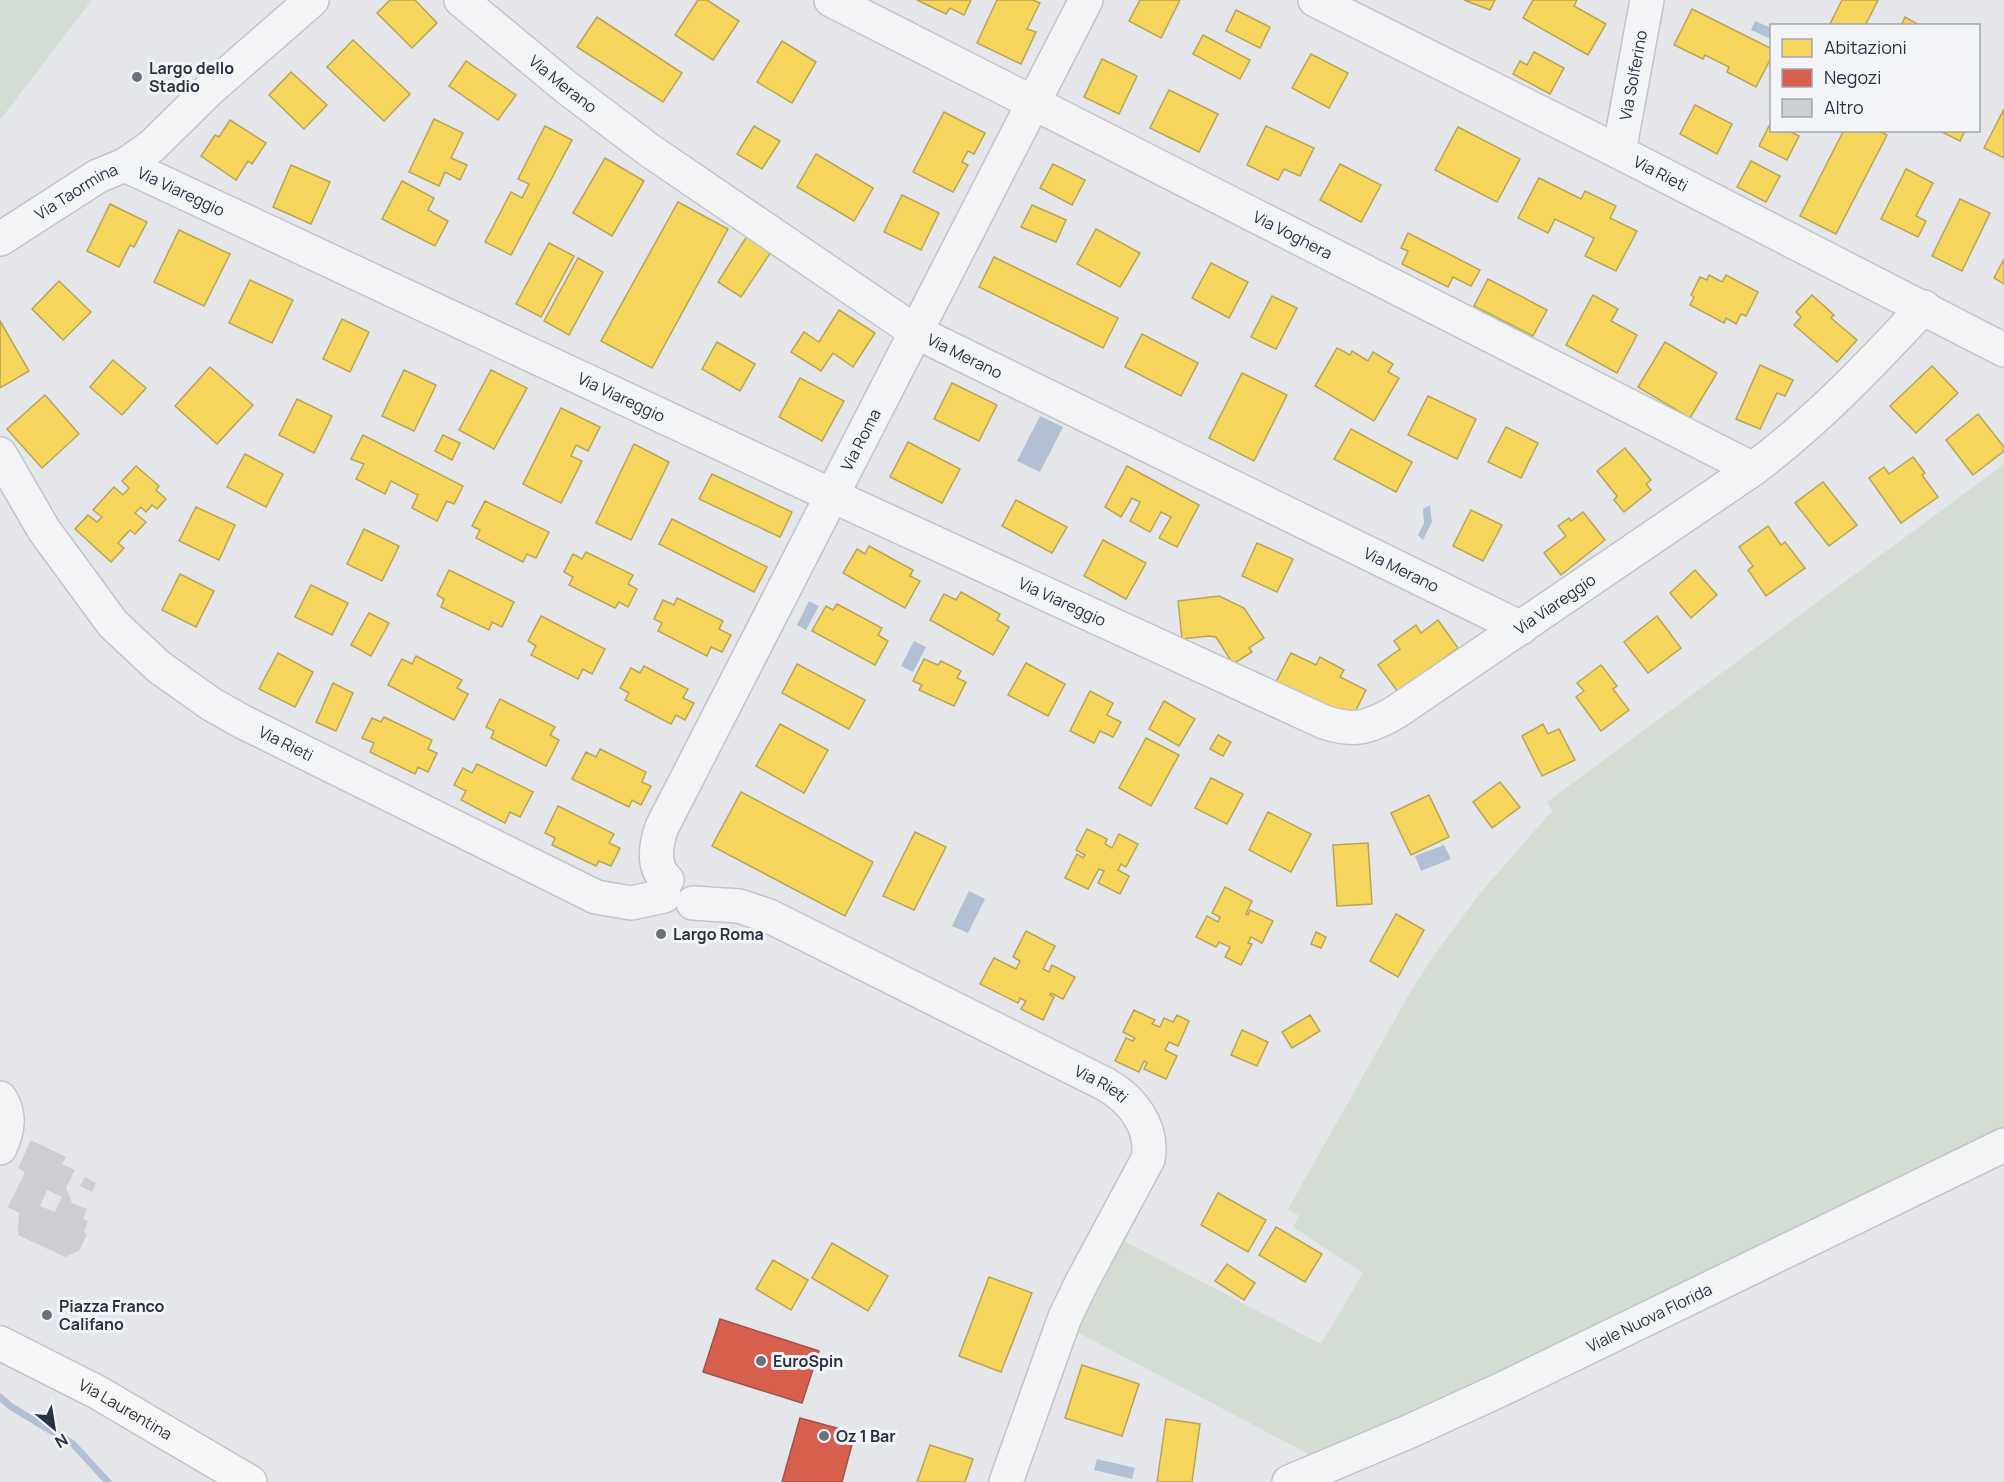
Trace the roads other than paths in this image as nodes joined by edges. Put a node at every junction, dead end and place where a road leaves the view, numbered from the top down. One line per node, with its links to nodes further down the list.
1 (312, 0): 9 (street, Via Taormina)
2 (461, 0): 12 (street, Via Merano)
3 (831, 0): 7 (street, Via Voghera)
4 (1086, 0): 7 (street, Via Roma)
5 (1315, 0): 8 (street, Via Rieti)
6 (1647, 0): 8 (street, Via Solferino)
7 (1034, 102): 12 (street, Via Roma); 15 (street, Via Voghera)
8 (1619, 152): 11 (street, Via Rieti)
9 (125, 165): 10 (street, Via Taormina); 16 (street, Via Viareggio)
10 (0, 239)
11 (1924, 307): 13 (street, Via Rieti); 15 (street, Via Viareggio)
12 (916, 332): 16 (street, Via Roma); 17 (street, Via Merano)
13 (2004, 350)
14 (0, 454): 18 (street, Via Rieti)
15 (1753, 469): 17 (street, Via Viareggio)
16 (833, 496): 17 (street, Via Viareggio); 18 (street, Via Roma)
17 (1521, 628)
18 (675, 893): 26 (street, Via Rieti)
19 (0, 1098): 21 (street)
20 (2004, 1144): 24 (street, Viale Nuova Florida)
21 (0, 1148)
22 (2004, 1164): 24 (street, Viale Nuova Florida)
23 (0, 1343): 25 (main road, Via Laurentina)
24 (1309, 1480)
25 (250, 1482)
26 (1006, 1482)

